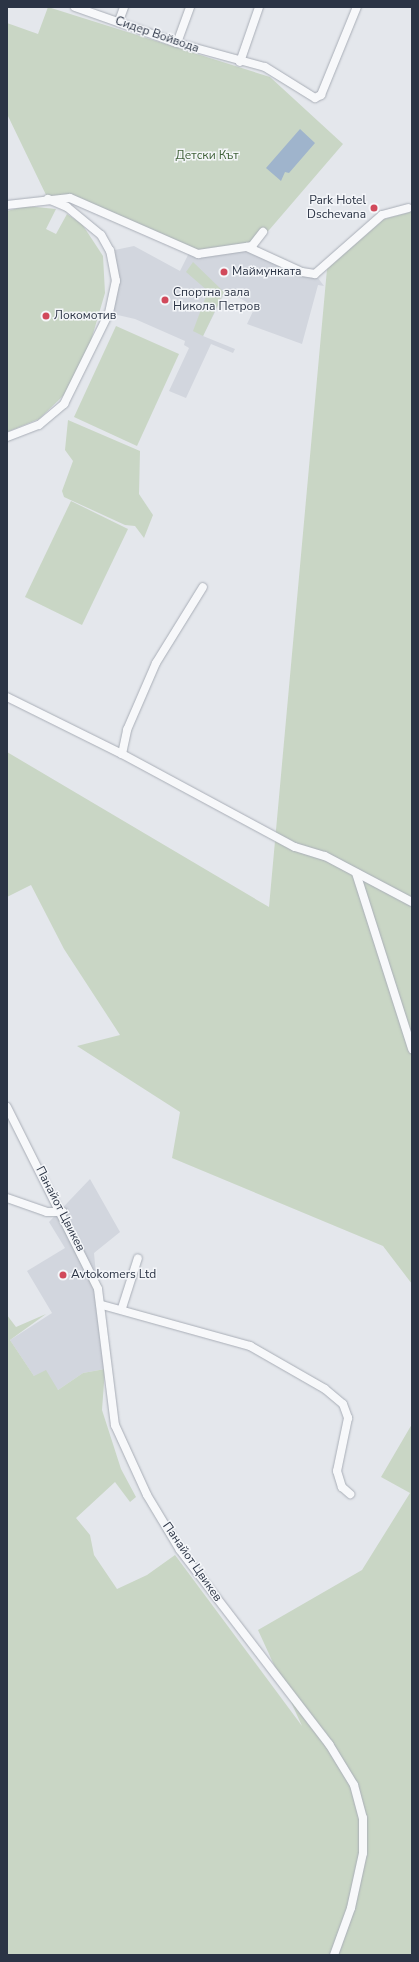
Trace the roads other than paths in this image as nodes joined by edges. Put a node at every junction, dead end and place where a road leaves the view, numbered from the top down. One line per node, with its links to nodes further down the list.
1 (75, 7): 6 (street, Сидер Войвода)
2 (124, 7): 6 (street)
3 (190, 7): 7 (street)
4 (260, 7): 8 (street)
5 (357, 7): 8 (street, Сидер Войвода)
6 (119, 21): 7 (street, Сидер Войвода)
7 (177, 43): 8 (street, Сидер Войвода)
8 (240, 62)
9 (48, 199): 10 (street); 13 (street); 14 (street)
10 (7, 205)
11 (408, 208): 13 (street)
12 (263, 232): 13 (street)
13 (247, 247)
14 (7, 437)
15 (203, 587): 17 (street)
16 (7, 697): 17 (street)
17 (122, 754): 18 (street)
18 (356, 873): 19 (street); 20 (street)
19 (412, 902)
20 (412, 1049)
21 (7, 1107): 23 (street, Панайот Цвикев)
22 (7, 1198): 23 (street)
23 (63, 1212): 25 (street, Панайот Цвикев)
24 (138, 1258): 26 (street)
25 (102, 1304): 26 (street); 28 (street, Панайот Цвикев)
26 (122, 1308): 27 (street)
27 (350, 1494)
28 (334, 1955)

